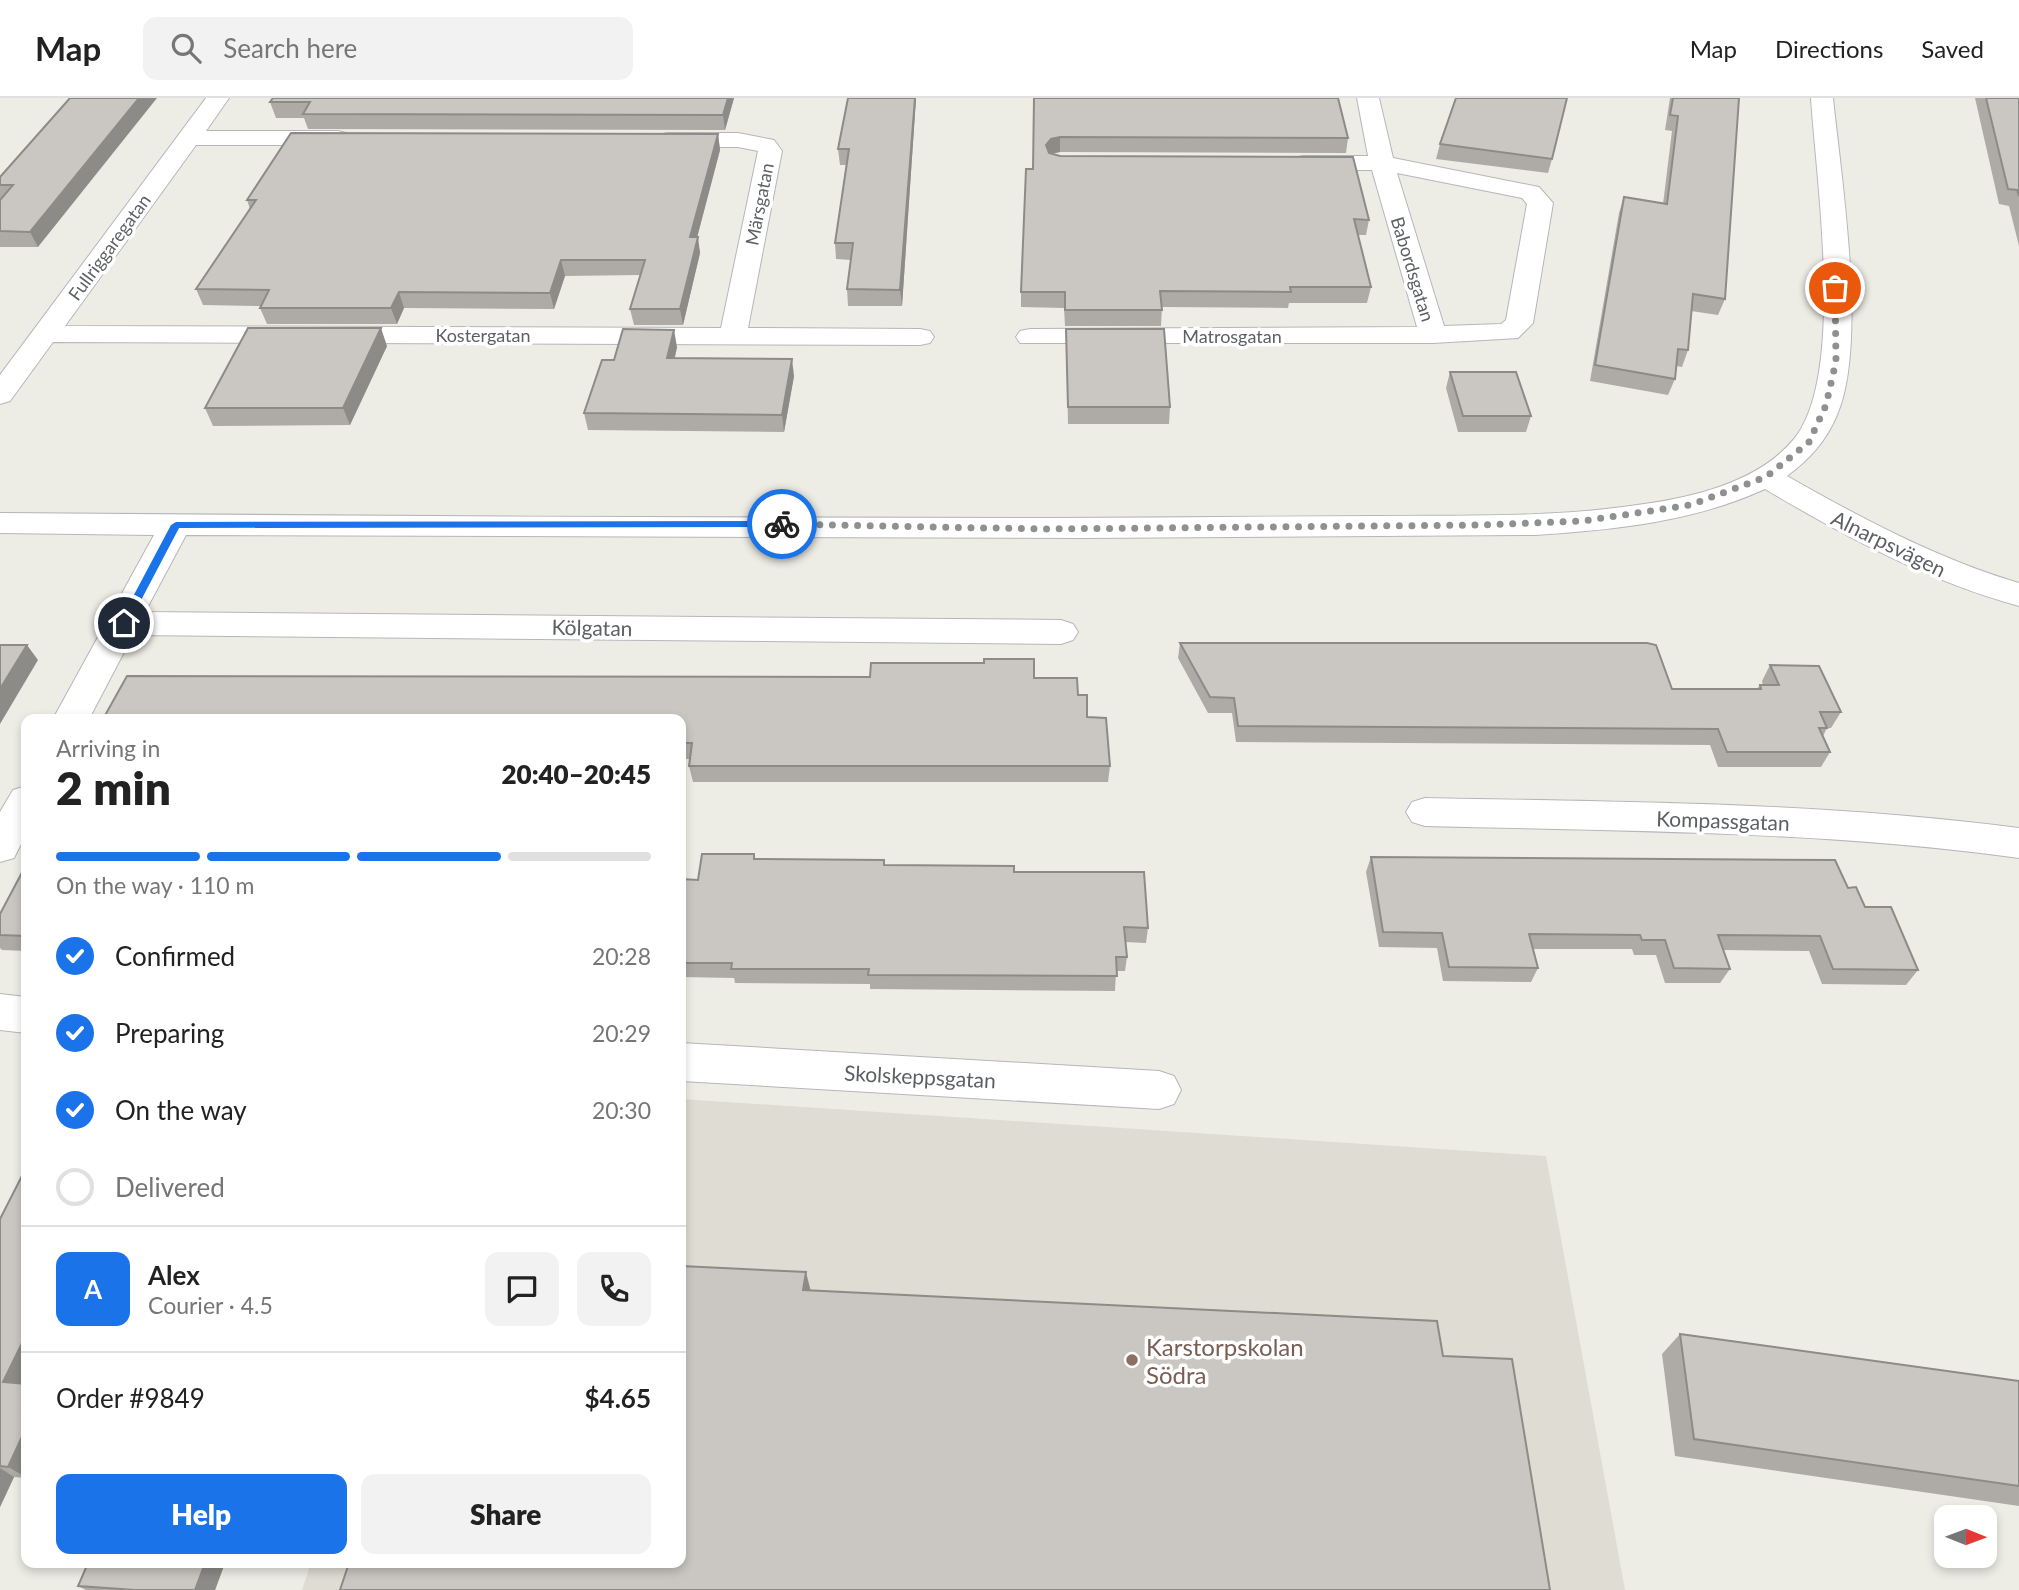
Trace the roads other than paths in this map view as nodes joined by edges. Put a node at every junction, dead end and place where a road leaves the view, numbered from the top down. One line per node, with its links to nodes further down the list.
1 (218, 98): 4 (street, Fullriggaregatan)
2 (1368, 98): 8 (street, Babordsgatan)
3 (1822, 98): 15 (street)
4 (189, 138): 5 (street); 9 (street, Fullriggaregatan)
5 (363, 139)
6 (640, 139): 10 (street, Märsgatan)
7 (1274, 163): 8 (street)
8 (1382, 163): 11 (street, Babordsgatan); 11 (street, Babordsgatan)
9 (45, 334): 10 (street, Kostergatan); 14 (street, Fullriggaregatan)
10 (733, 335): 12 (street, Kostergatan)
11 (1433, 335): 13 (street, Matrosgatan)
12 (920, 337)
13 (1030, 337)
14 (0, 395)
15 (1766, 477): 17 (street); 18 (street, Alnarpsvägen)
16 (0, 523): 17 (street)
17 (176, 525): 19 (street)
18 (2019, 595)
19 (124, 623): 20 (street, Kölgatan); 21 (street)
20 (1061, 632)
21 (74, 714)
22 (21, 809): 25 (street)
23 (1425, 812): 24 (street, Kompassgatan)
24 (2019, 843)
25 (0, 847)
26 (0, 1012): 27 (street)
27 (21, 1014)
28 (686, 1062): 29 (street, Skolskeppsgatan)
29 (1159, 1090)

